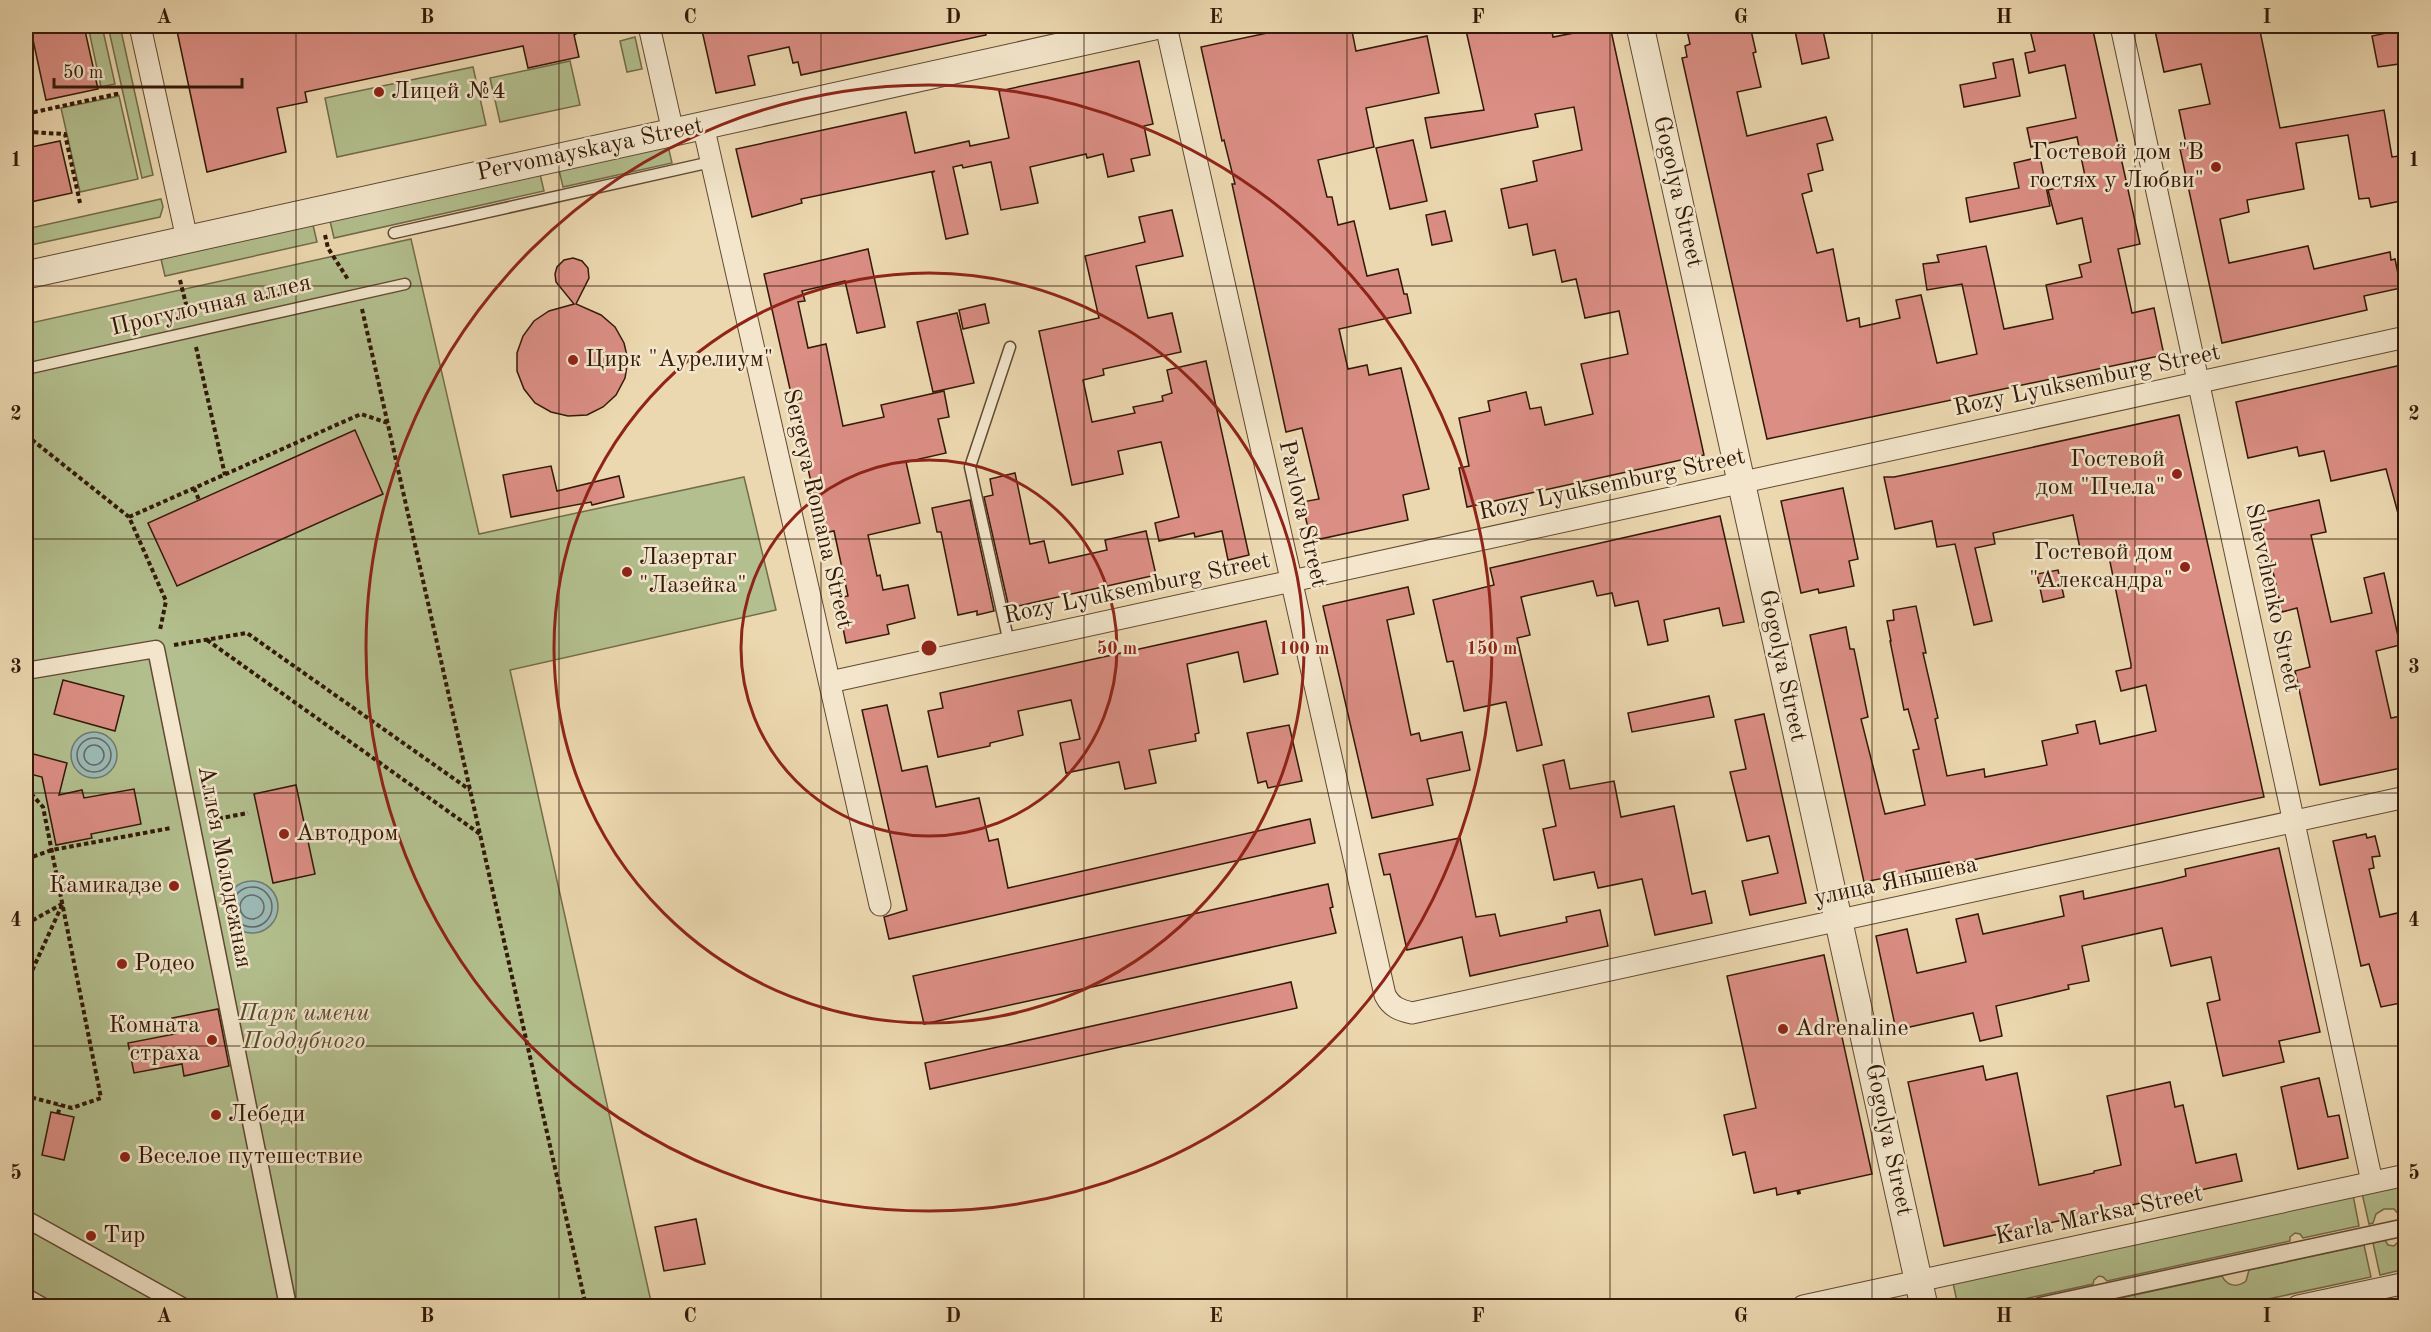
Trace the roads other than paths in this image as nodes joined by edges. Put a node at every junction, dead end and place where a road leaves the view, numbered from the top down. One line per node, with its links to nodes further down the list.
1 (140, 26): 11 (street)
2 (650, 26): 8 (street)
3 (1154, 26): 7 (street, Pervomayskaya Street)
4 (1166, 26): 19 (street, Pavlova Street)
5 (1640, 26): 18 (street, Gogolya Street)
6 (2121, 26): 17 (street, Shevchenko Street)
7 (703, 125): 8 (street, Pervomayskaya Street); 9 (street, Sergeya Romana Street)
8 (673, 132): 11 (street, Pervomayskaya Street)
9 (711, 162): 10 (lane); 22 (street, Sergeya Romana Street)
10 (393, 233)
11 (187, 239): 12 (street, Pervomayskaya Street)
12 (26, 275)
13 (405, 284): 16 (lane, Прогулочная аллея)
14 (2406, 337): 17 (street, Rozy Lyuksemburg Street)
15 (1010, 347): 20 (lane)
16 (26, 369)
17 (2198, 382): 18 (street, Rozy Lyuksemburg Street); 24 (street, Shevchenko Street)
18 (1741, 483): 19 (street, Rozy Lyuksemburg Street); 26 (street, Gogolya Street)
19 (1291, 581): 20 (street, Rozy Lyuksemburg Street); 27 (street, Pavlova Street)
20 (1009, 643): 22 (street, Rozy Lyuksemburg Street)
21 (26, 671): 37 (street, Аллея Молодежная)
22 (830, 682): 25 (street, Sergeya Romana Street)
23 (2406, 797): 24 (street, улица Янышева)
24 (2295, 821): 26 (street, улица Янышева); 29 (street, Shevchenko Street)
25 (880, 905)
26 (1839, 921): 27 (street, улица Янышева); 33 (street, Gogolya Street)
27 (1396, 1009)
28 (2406, 1175): 29 (street, Karla Marksa Street)
29 (2372, 1182): 33 (street, Karla Marksa Street)
30 (26, 1219): 36 (street)
31 (2406, 1227): 39 (street)
32 (2404, 1289): 40 (street)
33 (1921, 1294): 38 (street, Karla Marksa Street)
34 (26, 1297): 35 (street)
35 (42, 1306)
36 (182, 1306)
37 (288, 1306)
38 (1803, 1306)
39 (2040, 1306)
40 (2298, 1306)

